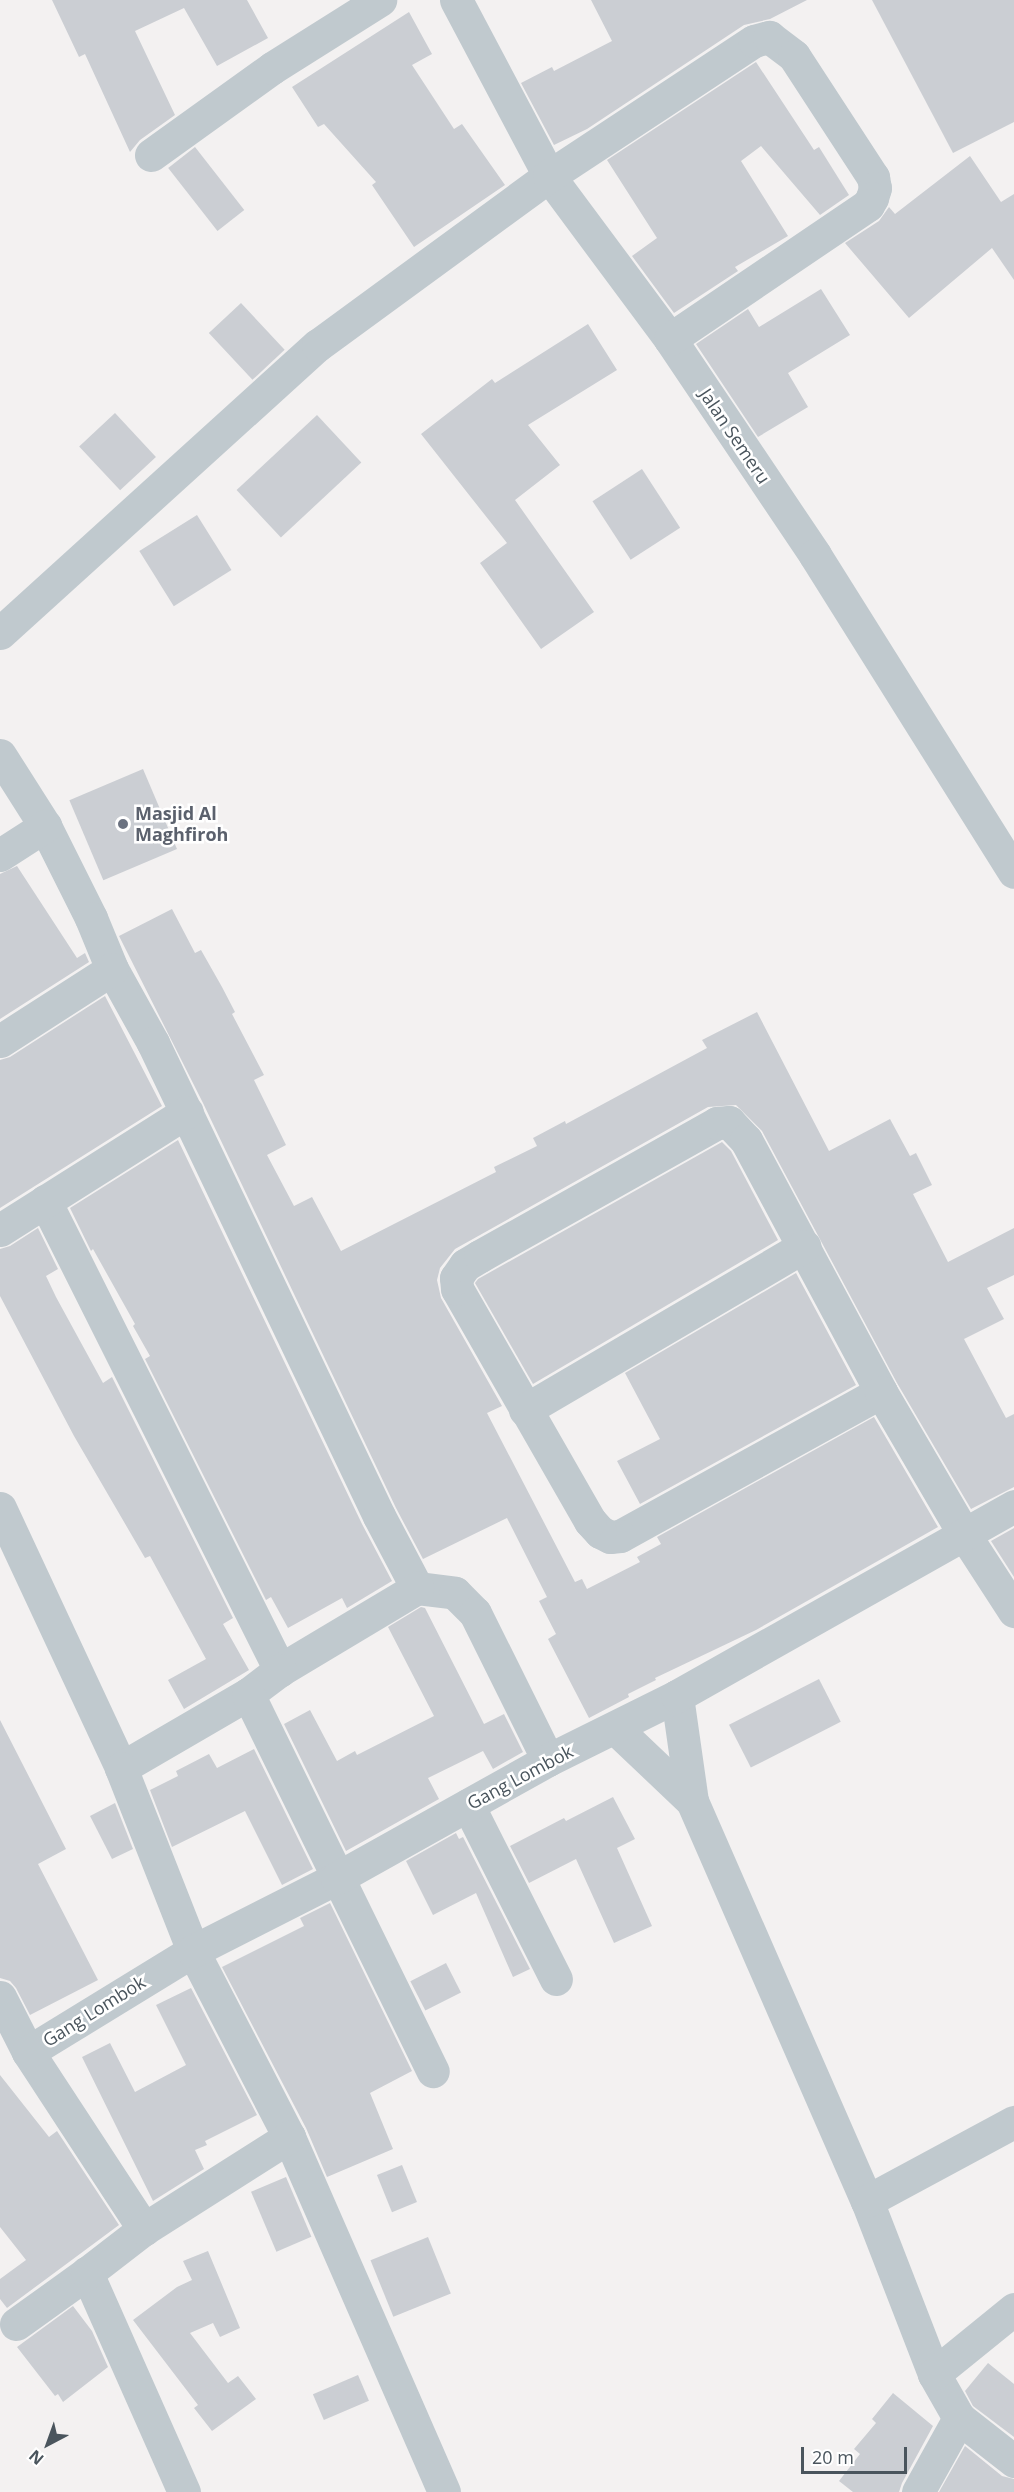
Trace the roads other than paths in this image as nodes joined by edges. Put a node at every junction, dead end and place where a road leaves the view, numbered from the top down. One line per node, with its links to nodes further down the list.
1 (380, 0): 3 (street)
2 (456, 0): 4 (street, Jalan Semeru)
3 (151, 155)
4 (549, 176): 5 (street, Jalan Semeru); 5 (street); 6 (street)
5 (670, 339): 10 (street, Jalan Semeru)
6 (0, 633)
7 (0, 755): 8 (street)
8 (45, 826): 9 (street); 11 (street)
9 (0, 855)
10 (1014, 872)
11 (112, 969): 12 (street); 13 (street)
12 (0, 1041)
13 (187, 1112): 14 (street); 22 (street)
14 (45, 1201): 15 (street); 24 (street)
15 (0, 1230)
16 (804, 1246): 17 (street); 18 (street); 18 (street)
17 (881, 1392): 18 (street); 21 (street)
18 (525, 1410)
19 (1014, 1506): 21 (street, Gang Lombok)
20 (0, 1508): 29 (street)
21 (964, 1534): 23 (street); 26 (street, Gang Lombok)
22 (417, 1588): 24 (street); 28 (street)
23 (1014, 1611)
24 (280, 1670): 25 (street)
25 (248, 1694): 29 (street); 32 (street)
26 (677, 1696): 27 (street, Gang Lombok); 30 (street)
27 (615, 1728): 28 (street, Gang Lombok); 30 (street)
28 (548, 1760): 31 (street, Gang Lombok)
29 (121, 1768): 33 (street)
30 (692, 1801): 40 (street)
31 (468, 1805): 32 (street, Gang Lombok); 34 (street)
32 (337, 1878): 33 (street, Gang Lombok); 37 (street)
33 (193, 1951): 36 (street, Gang Lombok); 39 (street)
34 (556, 1979)
35 (0, 1997): 36 (street)
36 (28, 2052): 41 (street)
37 (433, 2071)
38 (1014, 2122): 40 (street)
39 (289, 2137): 41 (street); 49 (street)
40 (867, 2201): 45 (street)
41 (144, 2229): 42 (street)
42 (87, 2273): 44 (street); 48 (street)
43 (1014, 2309): 45 (street)
44 (16, 2324)
45 (934, 2374): 46 (street)
46 (959, 2418): 47 (street); 50 (street)
47 (1014, 2461)
48 (184, 2492)
49 (444, 2492)
50 (918, 2492)

